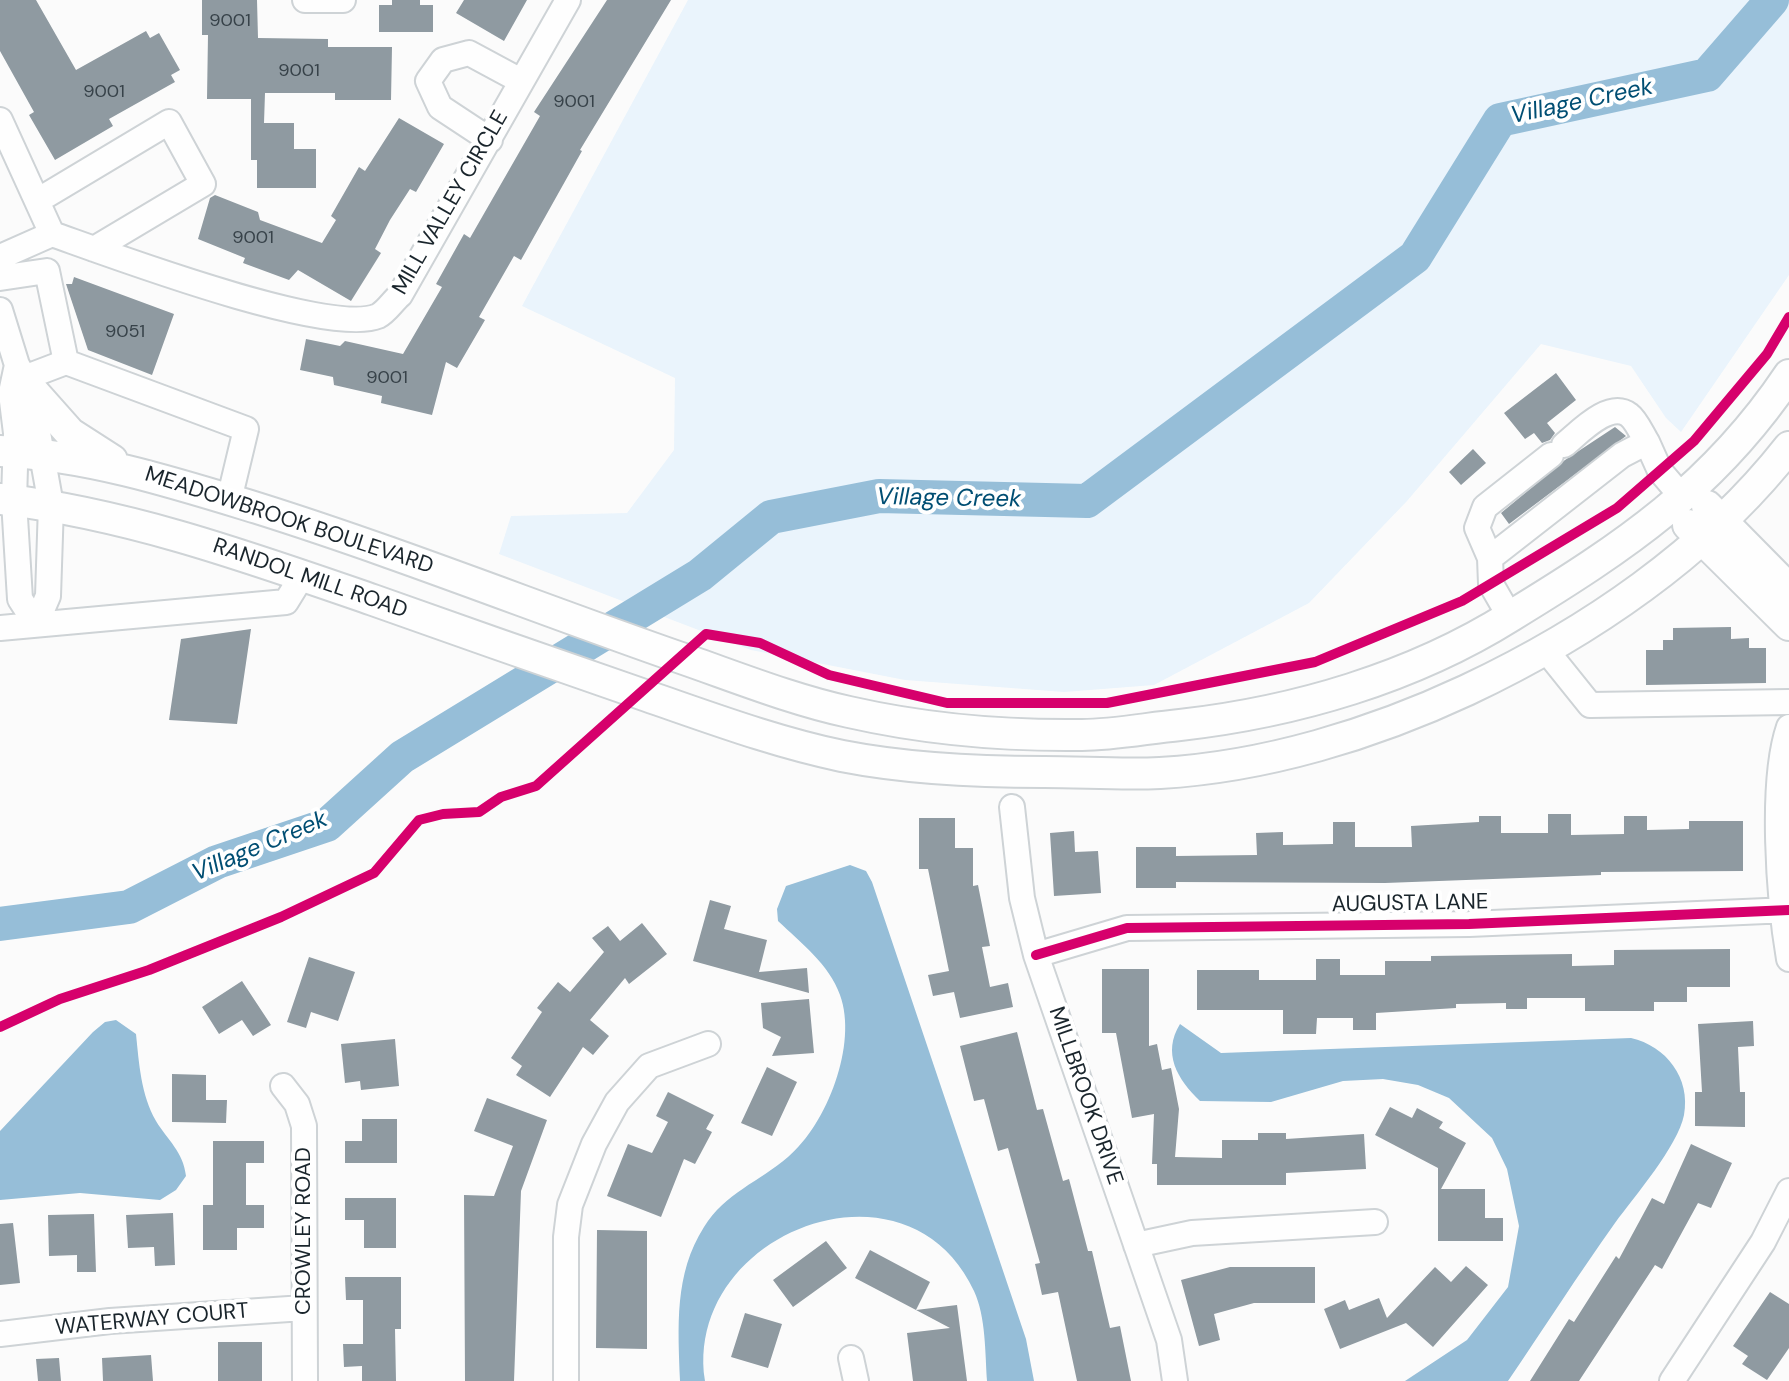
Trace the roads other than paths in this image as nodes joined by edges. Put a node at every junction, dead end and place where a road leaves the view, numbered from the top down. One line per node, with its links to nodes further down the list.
1 (305, 0): 2 (street)
2 (343, 0)
3 (568, 0): 4 (street, MILL VALLEY CIRCLE)
4 (521, 81): 6 (street, MILL VALLEY CIRCLE); 6 (street)
5 (0, 120): 7 (street)
6 (490, 140): 9 (street, MILL VALLEY CIRCLE)
7 (37, 201): 8 (street); 9 (street)
8 (52, 234): 9 (street, MILL VALLEY CIRCLE); 10 (street)
9 (86, 246)
10 (0, 257)
11 (0, 278): 13 (street)
12 (0, 310): 15 (street)
13 (66, 362): 15 (street); 22 (street)
14 (1789, 375): 20 (main road, MEADOWBROOK BOULEVARD)
15 (24, 377): 18 (street); 19 (main road)
16 (1647, 442): 20 (street); 25 (street); 25 (street)
17 (1789, 447): 24 (main road, RANDOL MILL ROAD)
18 (19, 452): 19 (main road, MEADOWBROOK BOULEVARD); 21 (street); 23 (street)
19 (132, 470): 22 (main road, MEADOWBROOK BOULEVARD)
20 (1682, 499): 24 (main road); 28 (main road, MEADOWBROOK BOULEVARD)
21 (7, 500): 23 (main road); 29 (street)
22 (229, 500): 28 (main road, MEADOWBROOK BOULEVARD)
23 (51, 505): 26 (main road, RANDOL MILL ROAD); 29 (street)
24 (1710, 528): 27 (main road); 30 (main road); 32 (main road, RANDOL MILL ROAD)
25 (1490, 558): 28 (street)
26 (302, 576): 29 (street); 32 (main road, RANDOL MILL ROAD)
27 (1789, 589)
28 (1510, 617)
29 (36, 624): 31 (street)
30 (1789, 625)
31 (0, 628)
32 (1545, 649): 33 (street)
33 (1789, 702)
34 (1789, 727): 36 (street)
35 (1012, 807): 37 (street, MILLBROOK DRIVE)
36 (1785, 910): 37 (street, AUGUSTA LANE); 38 (street)
37 (1036, 955): 43 (street, MILLBROOK DRIVE)
38 (1789, 959)
39 (708, 1044): 47 (street)
40 (283, 1086): 44 (street, CROWLEY ROAD)
41 (1789, 1191): 49 (street)
42 (1375, 1222): 43 (street)
43 (1136, 1245): 48 (street, MILLBROOK DRIVE)
44 (304, 1308): 45 (street, WATERWAY COURT); 46 (street, CROWLEY ROAD)
45 (0, 1334)
46 (305, 1381)
47 (566, 1381)
48 (1175, 1381)
49 (1672, 1381)

